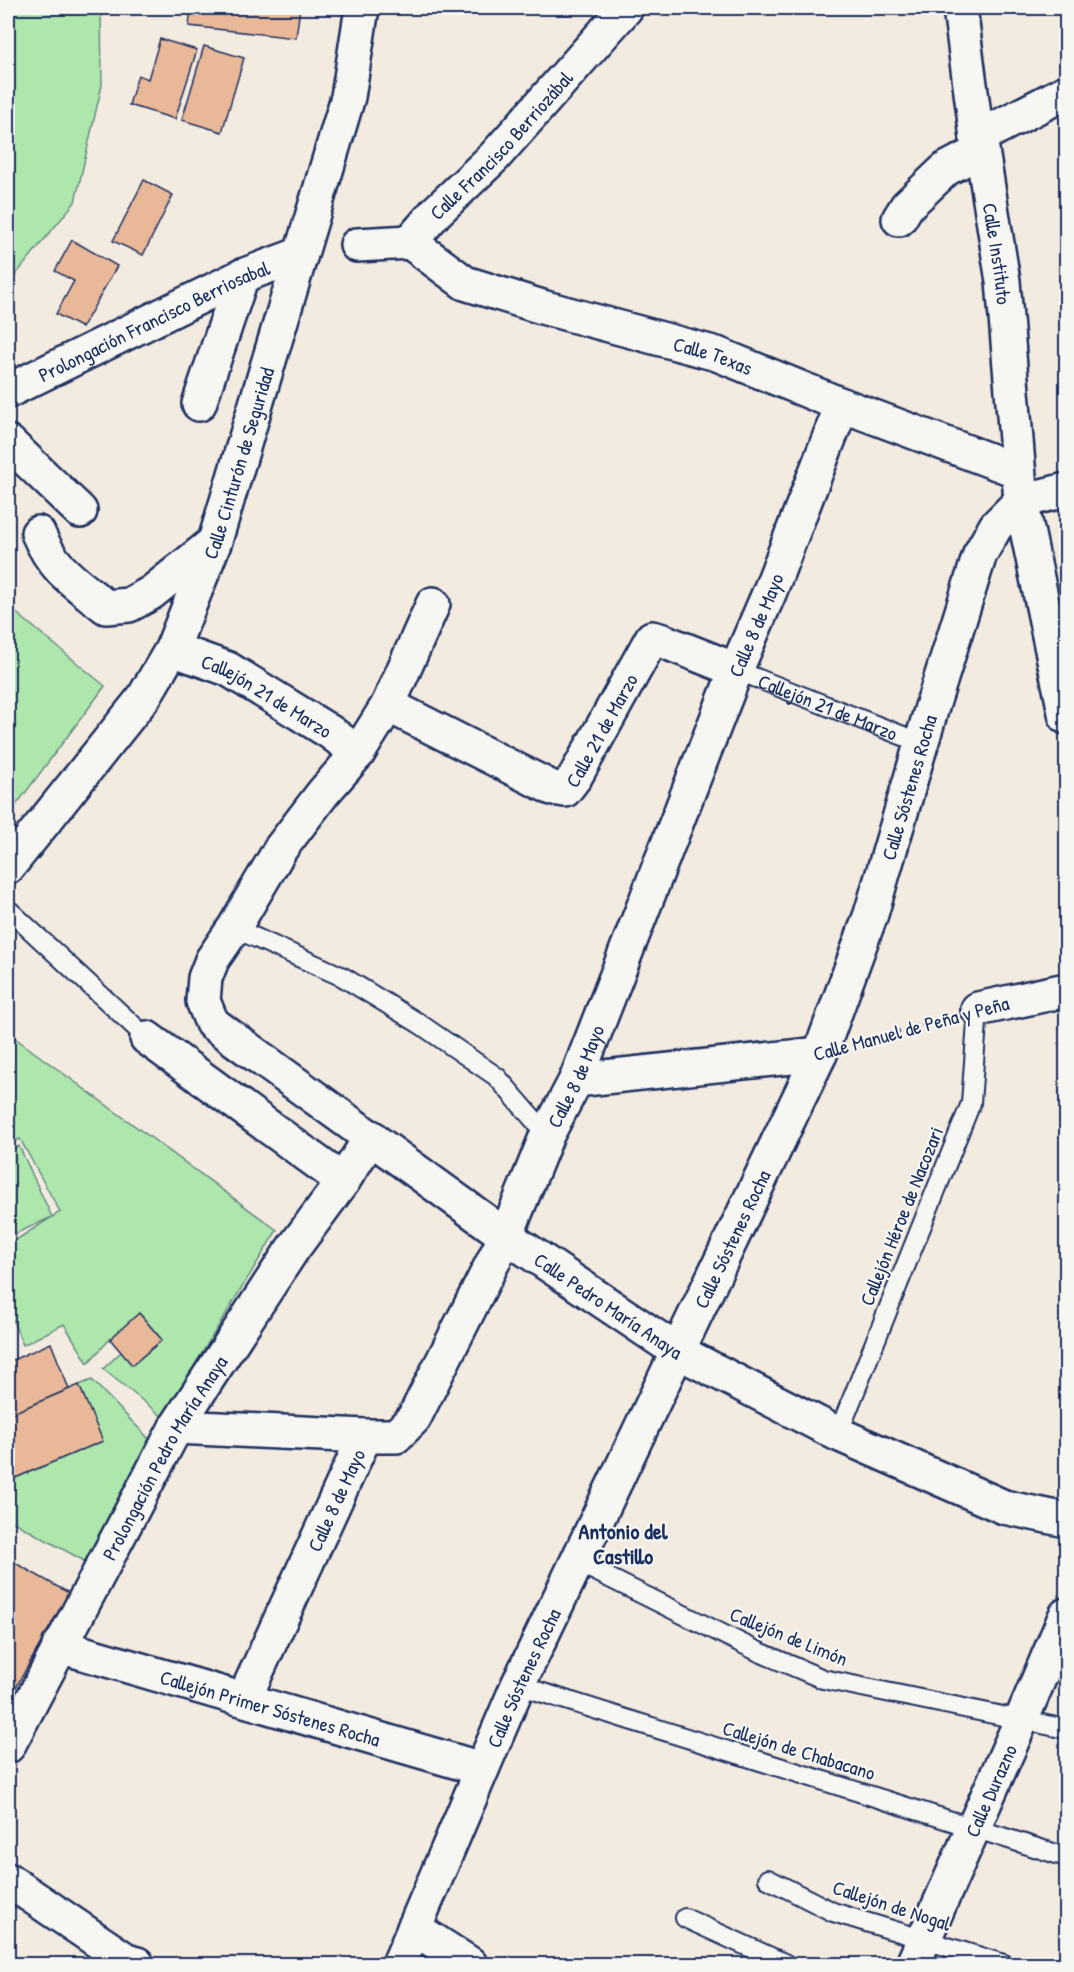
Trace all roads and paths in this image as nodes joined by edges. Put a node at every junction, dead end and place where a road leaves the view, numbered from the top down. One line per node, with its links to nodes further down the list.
1 (362, 8): 9 (street, Calle Cinturón de Seguridad)
2 (626, 8): 7 (street, Calle Francisco Berriozábal)
3 (960, 8): 5 (street, Calle Instituto)
4 (1066, 92): 5 (street)
5 (980, 144): 6 (street); 15 (street, Calle Instituto)
6 (899, 219)
7 (410, 242): 8 (street); 13 (street, Calle Texas)
8 (357, 245)
9 (301, 254): 10 (street, Prolongación Francisco Berriosabal); 19 (street, Calle Cinturón de Seguridad)
10 (242, 276): 11 (street, Prolongación Francisco Berriosabal); 12 (street)
11 (8, 391)
12 (199, 404)
13 (842, 405): 15 (street, Calle Texas); 22 (street, Calle 8 de Mayo)
14 (8, 442): 17 (street)
15 (1019, 486): 16 (street); 24 (street, Calle Instituto); 25 (street, Calle Sóstenes Rocha)
16 (1066, 490)
17 (80, 511)
18 (38, 533): 19 (street)
19 (215, 541): 21 (street, Calle Cinturón de Seguridad)
20 (433, 604): 23 (street)
21 (172, 649): 26 (street, Callejón 21 de Marzo); 27 (street, Calle Cinturón de Seguridad)
22 (736, 670): 23 (street, Calle 21 de Marzo); 25 (lane, Callejón 21 de Marzo); 34 (street, Calle 8 de Mayo)
23 (388, 705): 26 (street)
24 (1066, 717)
25 (921, 743): 33 (street, Calle Sóstenes Rocha)
26 (358, 753): 29 (street)
27 (8, 867)
28 (8, 912): 32 (lane)
29 (234, 928): 35 (lane); 36 (street, Calle Pedro María Anaya)
30 (1066, 990): 31 (street, Calle Manuel de Peña y Peña)
31 (978, 1009): 33 (path, Calle Manuel de Peña y Peña); 41 (lane, Callejón Héroe de Nacozari)
32 (147, 1038): 37 (street)
33 (820, 1054): 34 (street, Calle Manuel de Peña y Peña); 39 (street, Calle Sóstenes Rocha)
34 (576, 1080): 35 (street, Calle 8 de Mayo)
35 (547, 1135): 38 (street, Calle 8 de Mayo)
36 (371, 1137): 37 (street, Prolongación Pedro María Anaya); 38 (street, Calle Pedro María Anaya)
37 (343, 1181): 40 (street, Prolongación Pedro María Anaya)
38 (506, 1236): 39 (street, Calle Pedro María Anaya); 42 (street, Calle 8 de Mayo)
39 (677, 1351): 41 (street, Calle Pedro María Anaya); 44 (street, Calle Sóstenes Rocha)
40 (176, 1427): 42 (street); 46 (street, Prolongación Pedro María Anaya)
41 (838, 1434): 43 (street, Calle Pedro María Anaya)
42 (365, 1436): 48 (street, Calle 8 de Mayo)
43 (1066, 1520)
44 (577, 1562): 47 (street, Calle Sóstenes Rocha); 49 (lane, Callejón de Limón)
45 (1066, 1615): 49 (street, Calle Durazno)
46 (59, 1646): 48 (street, Callejón Primer Sóstenes Rocha); 51 (street, Prolongación Pedro María Anaya)
47 (518, 1686): 52 (street, Calle Sóstenes Rocha); 53 (lane, Callejón de Chabacano)
48 (244, 1699): 52 (street, Callejón Primer Sóstenes Rocha)
49 (1022, 1721): 50 (lane, Callejón de Limón); 53 (street, Calle Durazno)
50 (1066, 1730)
51 (11, 1732)
52 (482, 1769): 58 (street, Calle Sóstenes Rocha)
53 (974, 1828): 54 (lane, Callejón de Chabacano); 59 (street, Calle Durazno)
54 (1066, 1857)
55 (8, 1880): 60 (street)
56 (768, 1880): 59 (lane, Callejón de Nogal)
57 (685, 1918): 63 (lane)
58 (414, 1928): 61 (street, Calle Sóstenes Rocha); 62 (street)
59 (918, 1952): 64 (lane, Callejón de Nogal)
60 (137, 1965)
61 (399, 1965)
62 (470, 1965)
63 (786, 1965)
64 (1004, 1965)

